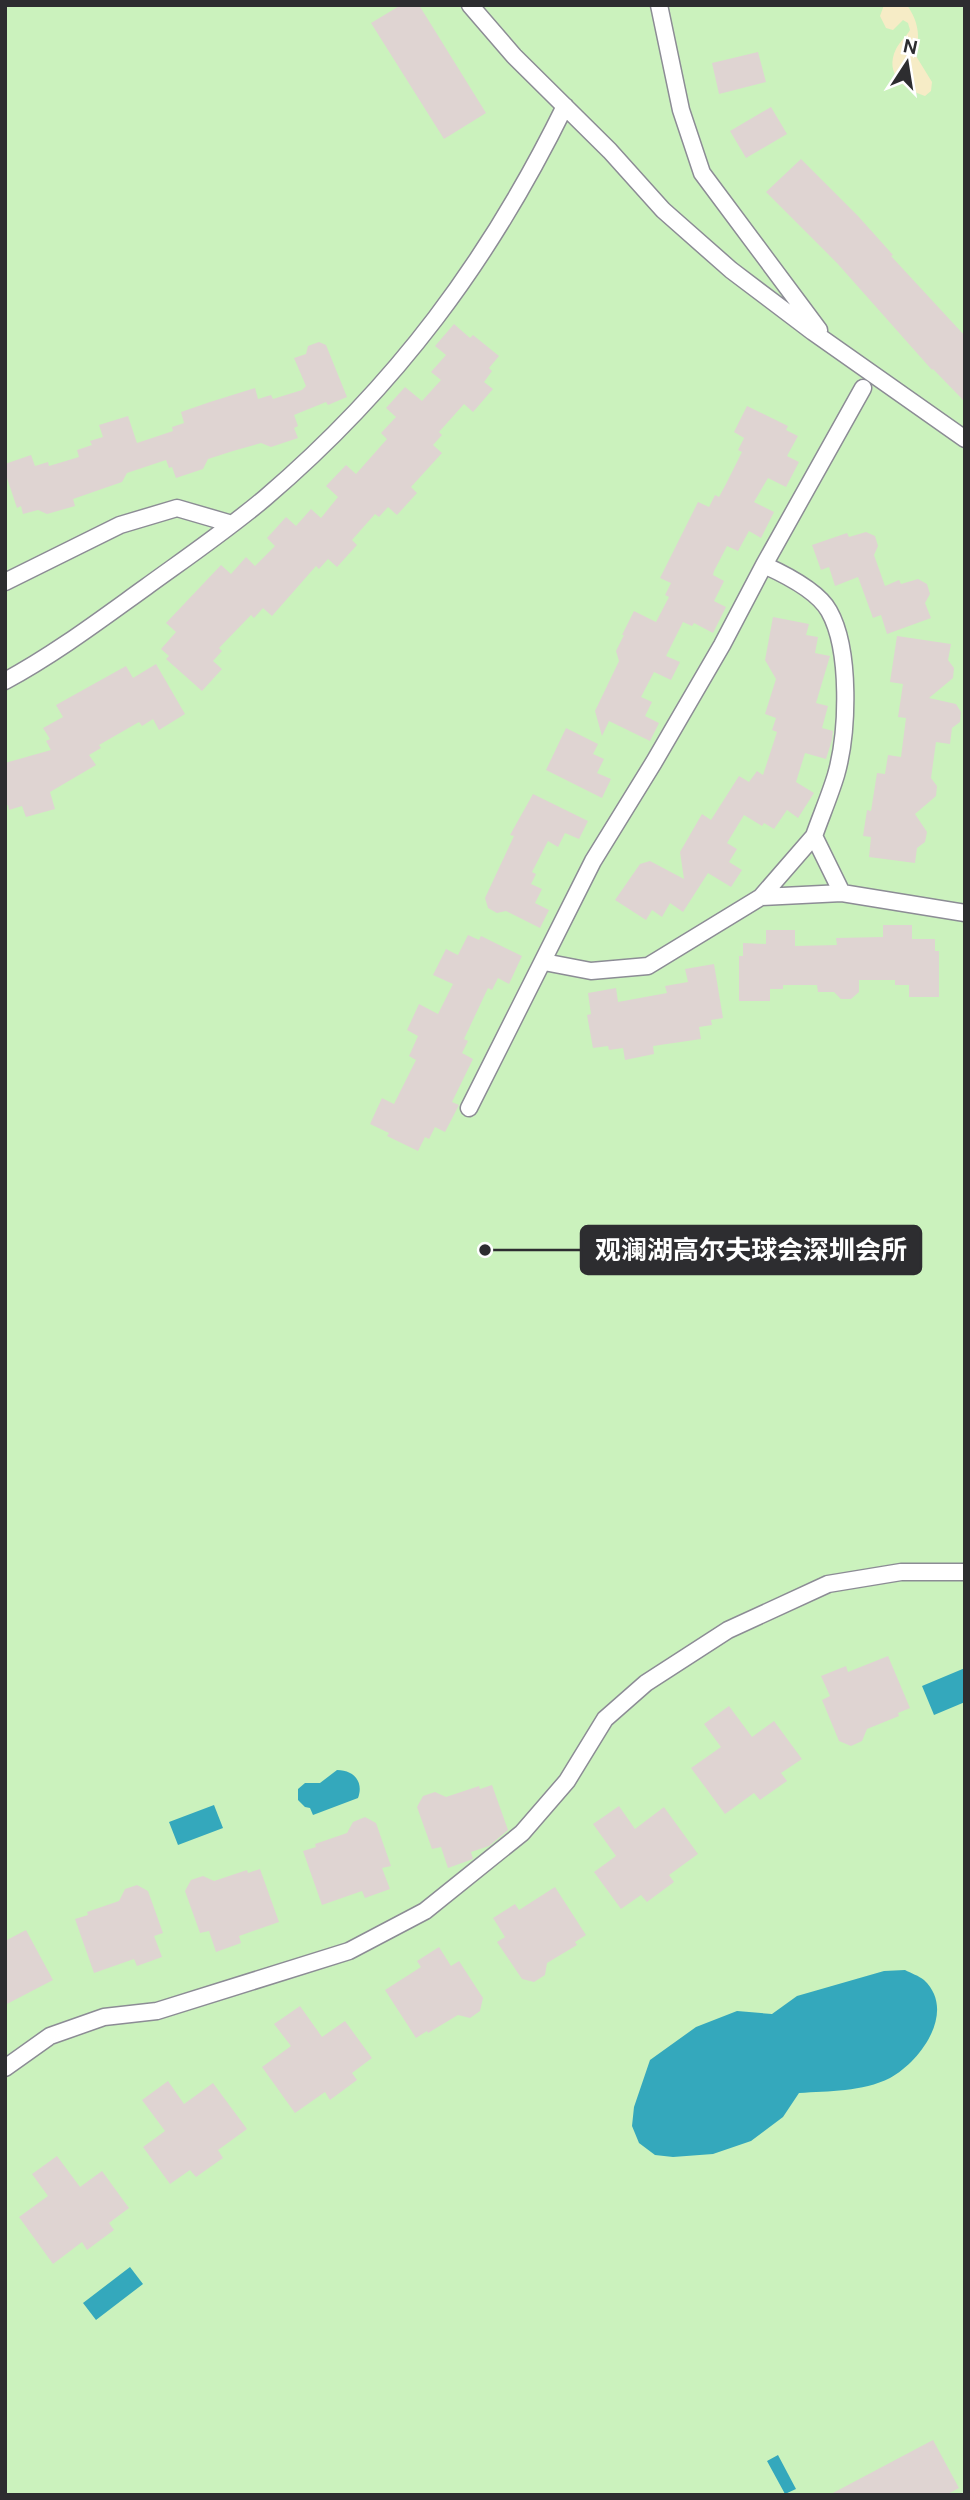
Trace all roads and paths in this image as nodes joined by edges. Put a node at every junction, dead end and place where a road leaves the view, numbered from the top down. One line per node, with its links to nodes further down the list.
1 (470, 5): 3 (street)
2 (659, 5): 4 (street)
3 (565, 106): 4 (street); 7 (street)
4 (832, 345): 6 (street)
5 (863, 388): 8 (street)
6 (965, 439)
7 (232, 524): 9 (street); 10 (street)
8 (764, 565): 11 (street); 15 (street)
9 (5, 582)
10 (5, 681)
11 (814, 836): 12 (street); 13 (street)
12 (842, 893): 13 (street); 14 (street)
13 (761, 897): 15 (street)
14 (965, 913)
15 (544, 962): 16 (street)
16 (469, 1108)
17 (965, 1572): 18 (street)
18 (5, 2068)

